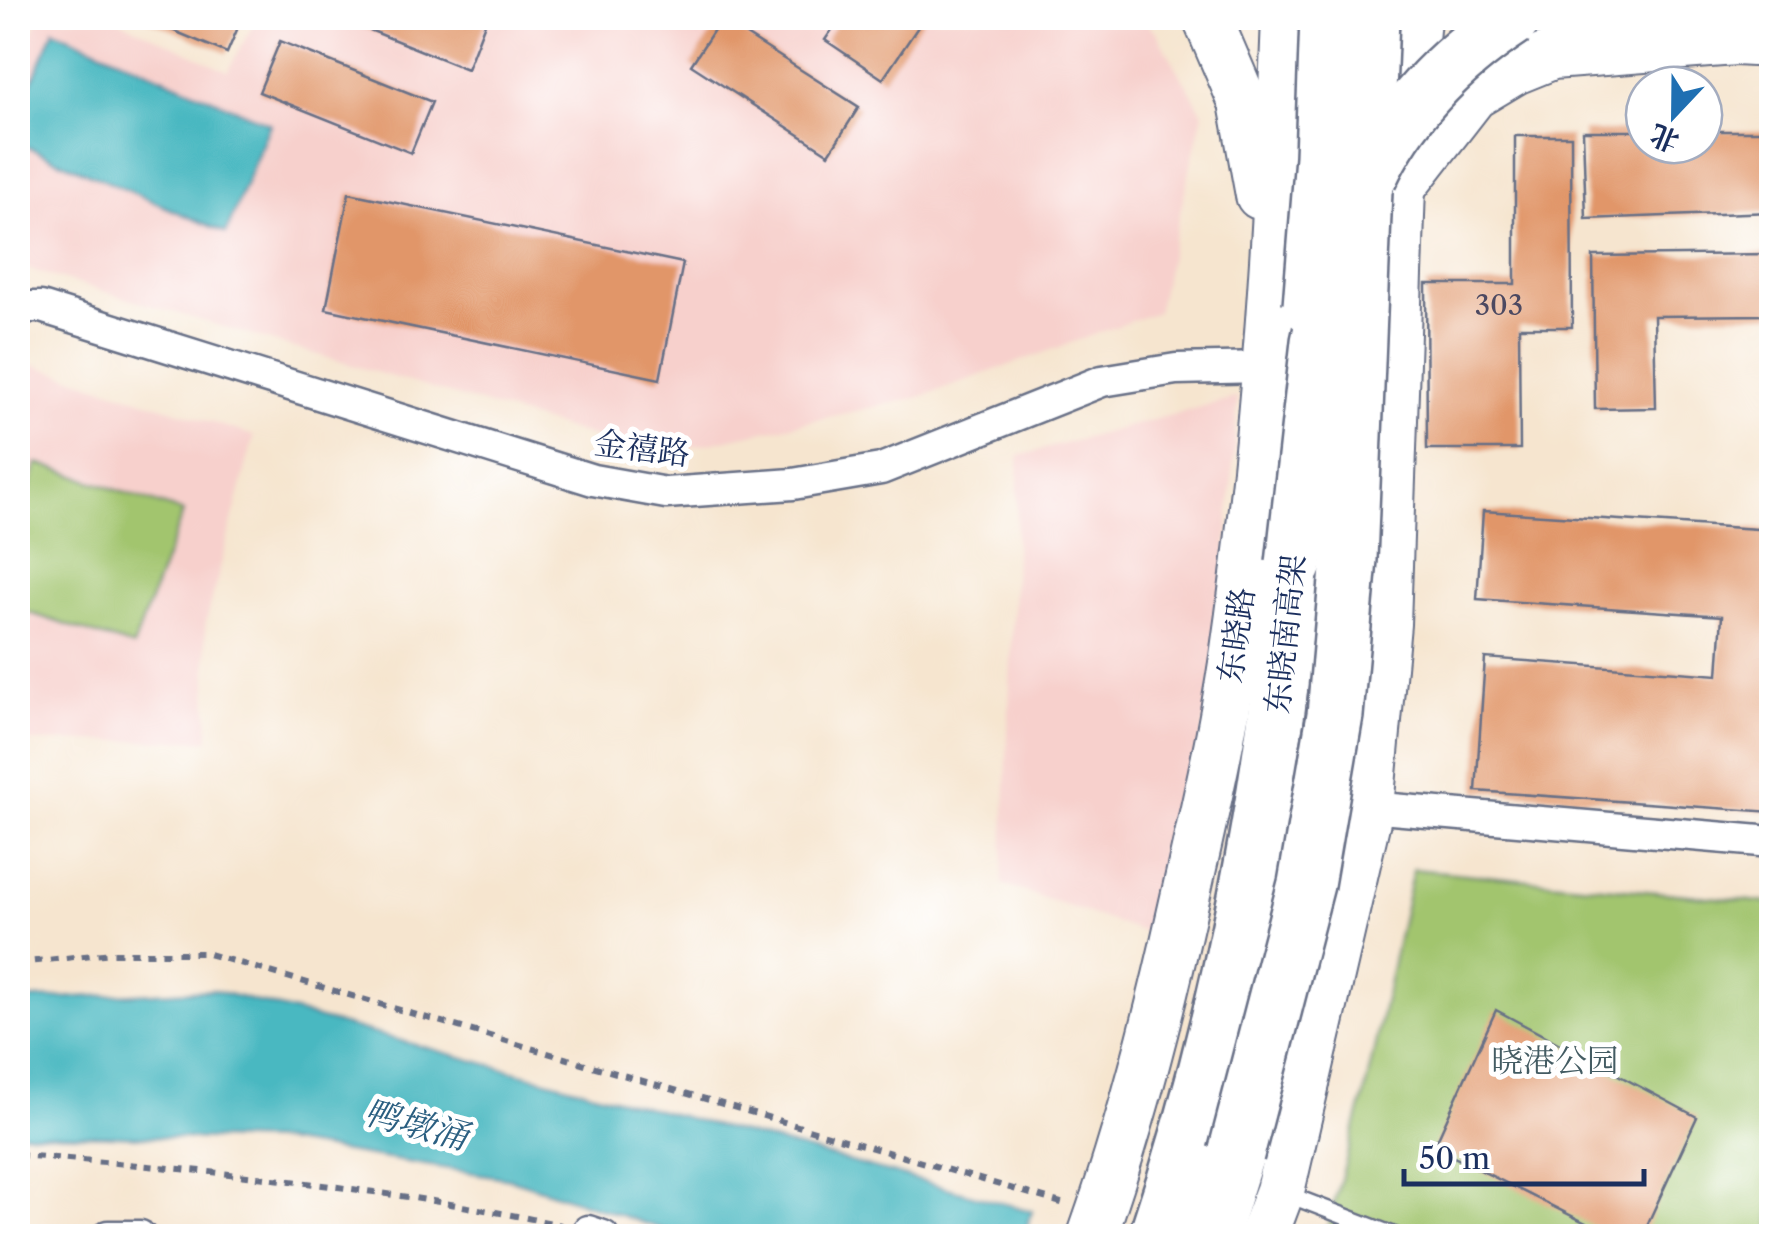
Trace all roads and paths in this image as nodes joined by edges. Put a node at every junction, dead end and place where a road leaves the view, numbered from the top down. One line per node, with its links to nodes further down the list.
1 (1207, 18): 11 (main road)
2 (1286, 18): 11 (main road, 东晓路)
3 (1324, 18): 10 (highway, bridge); 15 (highway, 东晓南高架, bridge)
4 (1371, 18): 10 (highway, 东晓南高架, bridge)
5 (1416, 18): 9 (main road)
6 (1513, 18): 15 (highway, bridge)
7 (1570, 18): 8 (main road)
8 (1753, 42): 9 (main road)
9 (1401, 188): 12 (main road)
10 (1363, 239): 27 (highway, 东晓南高架, bridge)
11 (1272, 282): 12 (street); 14 (main road, 东晓路)
12 (1398, 291): 17 (main road)
13 (18, 306): 14 (street, 金禧路)
14 (1264, 367): 22 (main road, 东晓路)
15 (1294, 564): 16 (highway, 东晓南高架)
16 (1271, 752): 22 (highway); 26 (highway, 东晓南高架)
17 (1368, 808): 18 (street); 21 (main road)
18 (1772, 842)
19 (18, 963): 22 (path)
20 (18, 1155): 23 (path)
21 (1280, 1192): 28 (main road); 29 (lane)
22 (1108, 1229)
23 (592, 1235)
24 (108, 1236): 25 (street)
25 (140, 1236)
26 (1157, 1236)
27 (1210, 1236)
28 (1264, 1236)
29 (1396, 1236)

